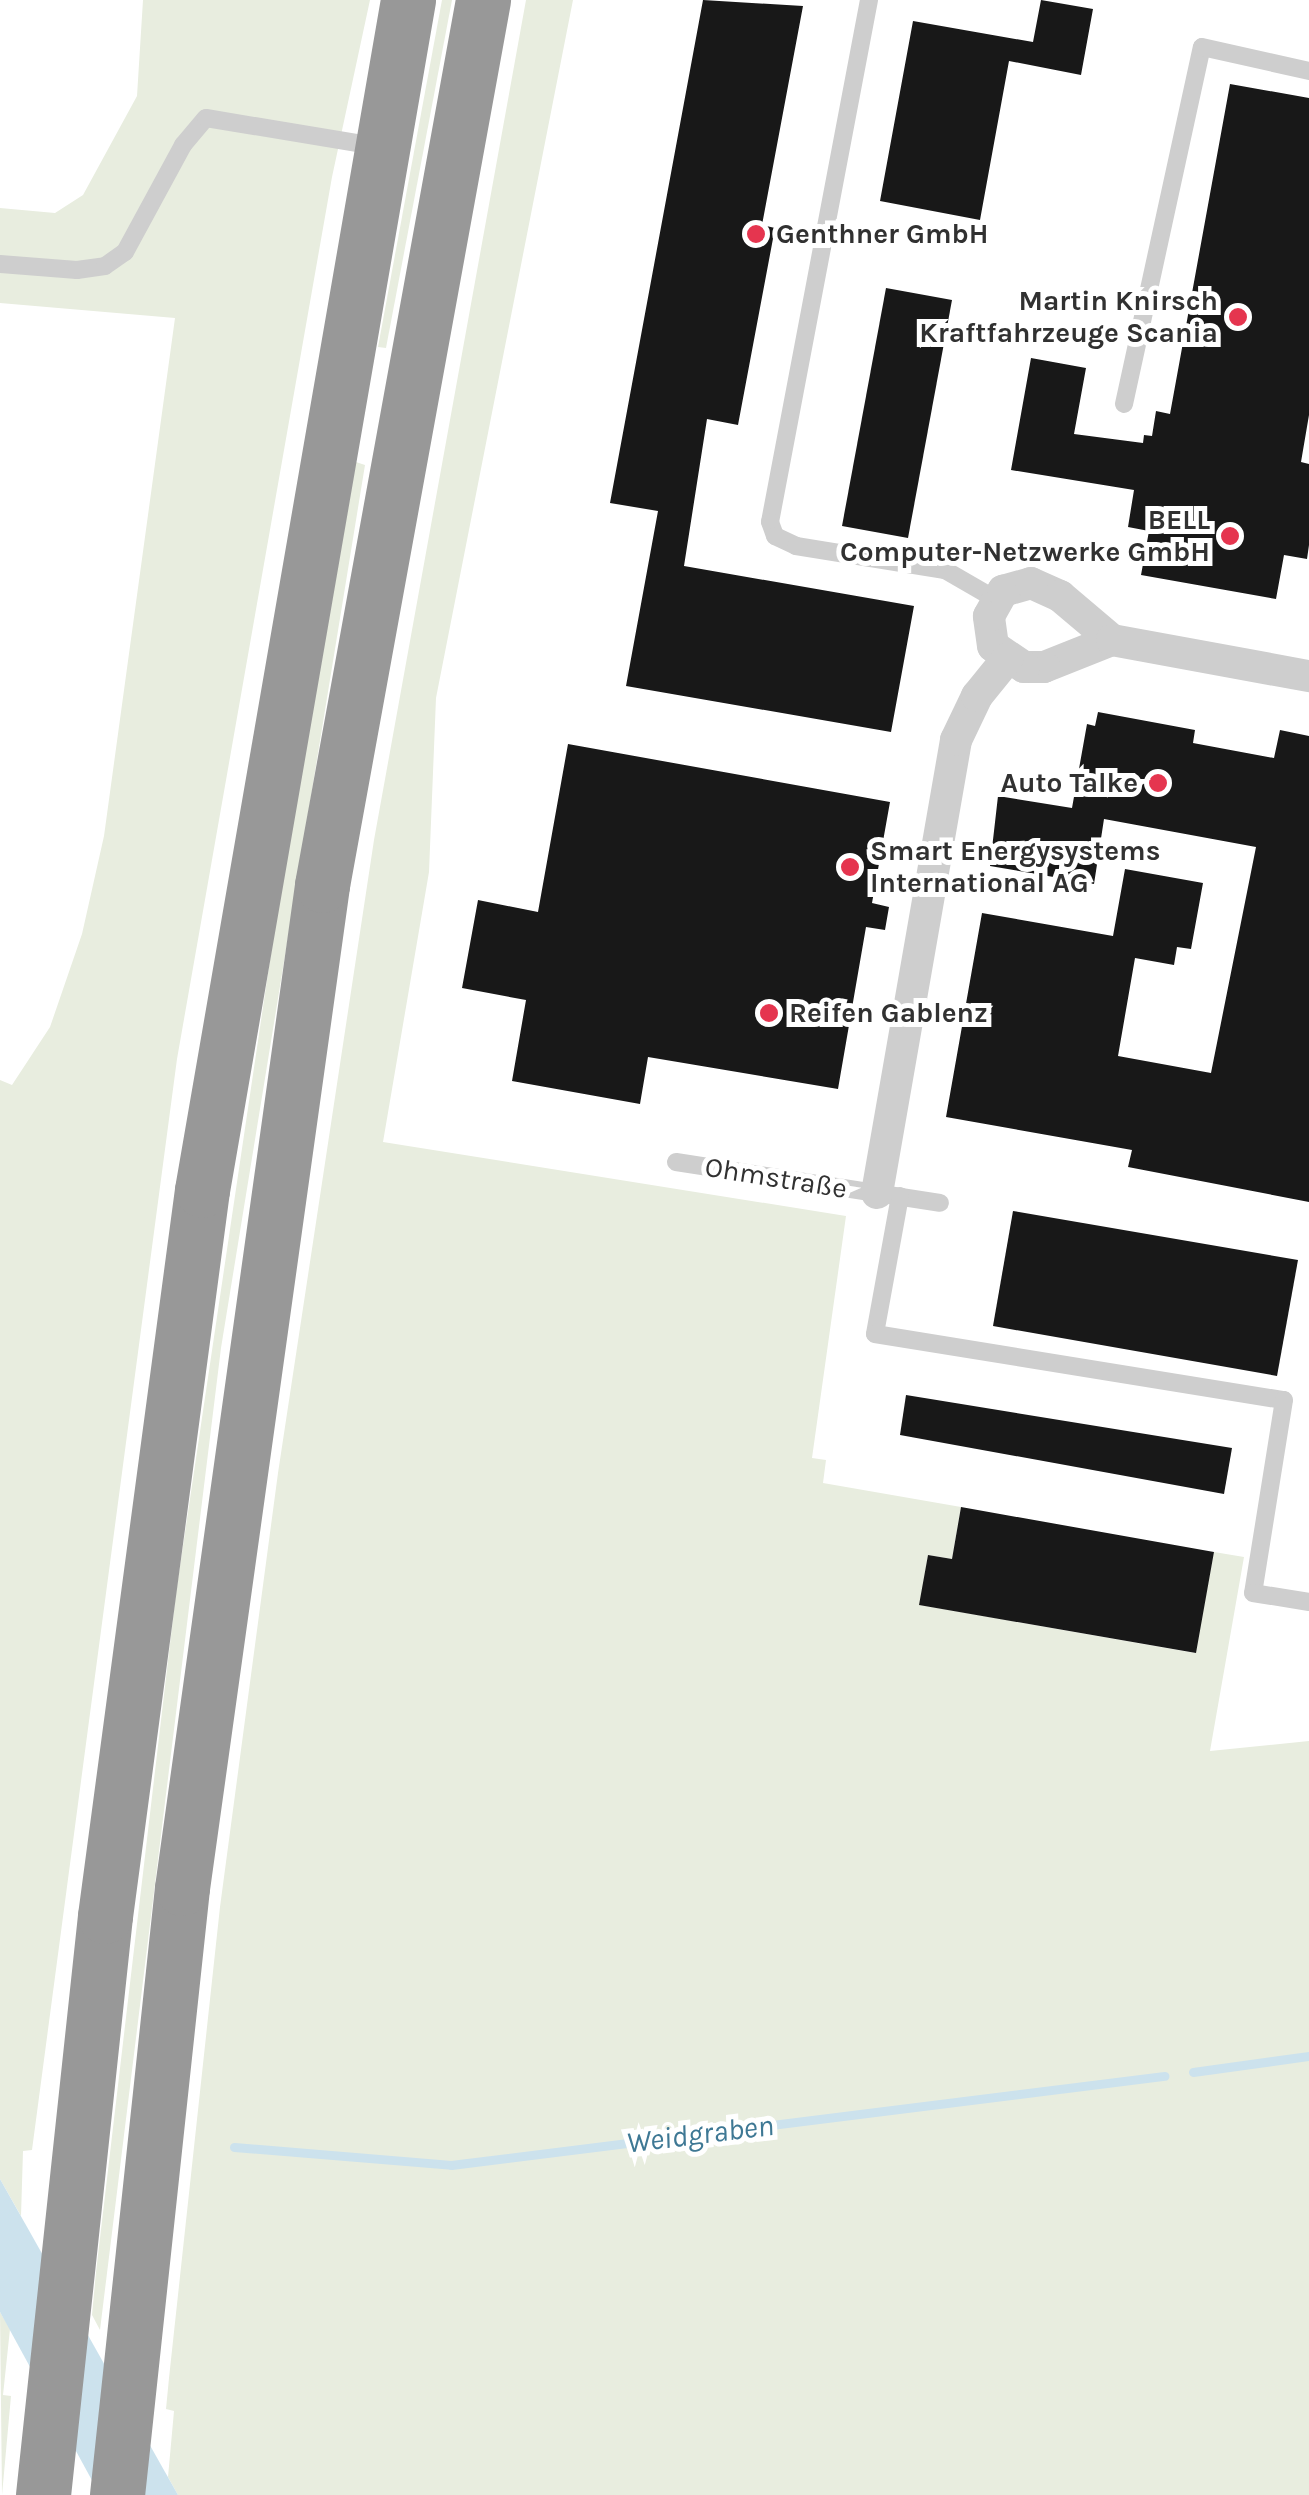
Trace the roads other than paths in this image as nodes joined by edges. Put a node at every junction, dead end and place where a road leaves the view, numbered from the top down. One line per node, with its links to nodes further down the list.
1 (408, 0): 5 (highway)
2 (483, 0): 17 (highway)
3 (869, 0): 8 (lane)
4 (1309, 70): 7 (lane)
5 (381, 148): 6 (lane); 16 (highway)
6 (0, 264)
7 (1124, 404)
8 (995, 599): 9 (street); 10 (street)
9 (1112, 640): 10 (street); 11 (street)
10 (1007, 659): 13 (street, Ohmstraße)
11 (1309, 676)
12 (676, 1162): 13 (lane, Ohmstraße)
13 (888, 1195): 14 (lane, Ohmstraße); 15 (lane)
14 (940, 1202)
15 (1309, 1602)
16 (43, 2495)
17 (117, 2495)

